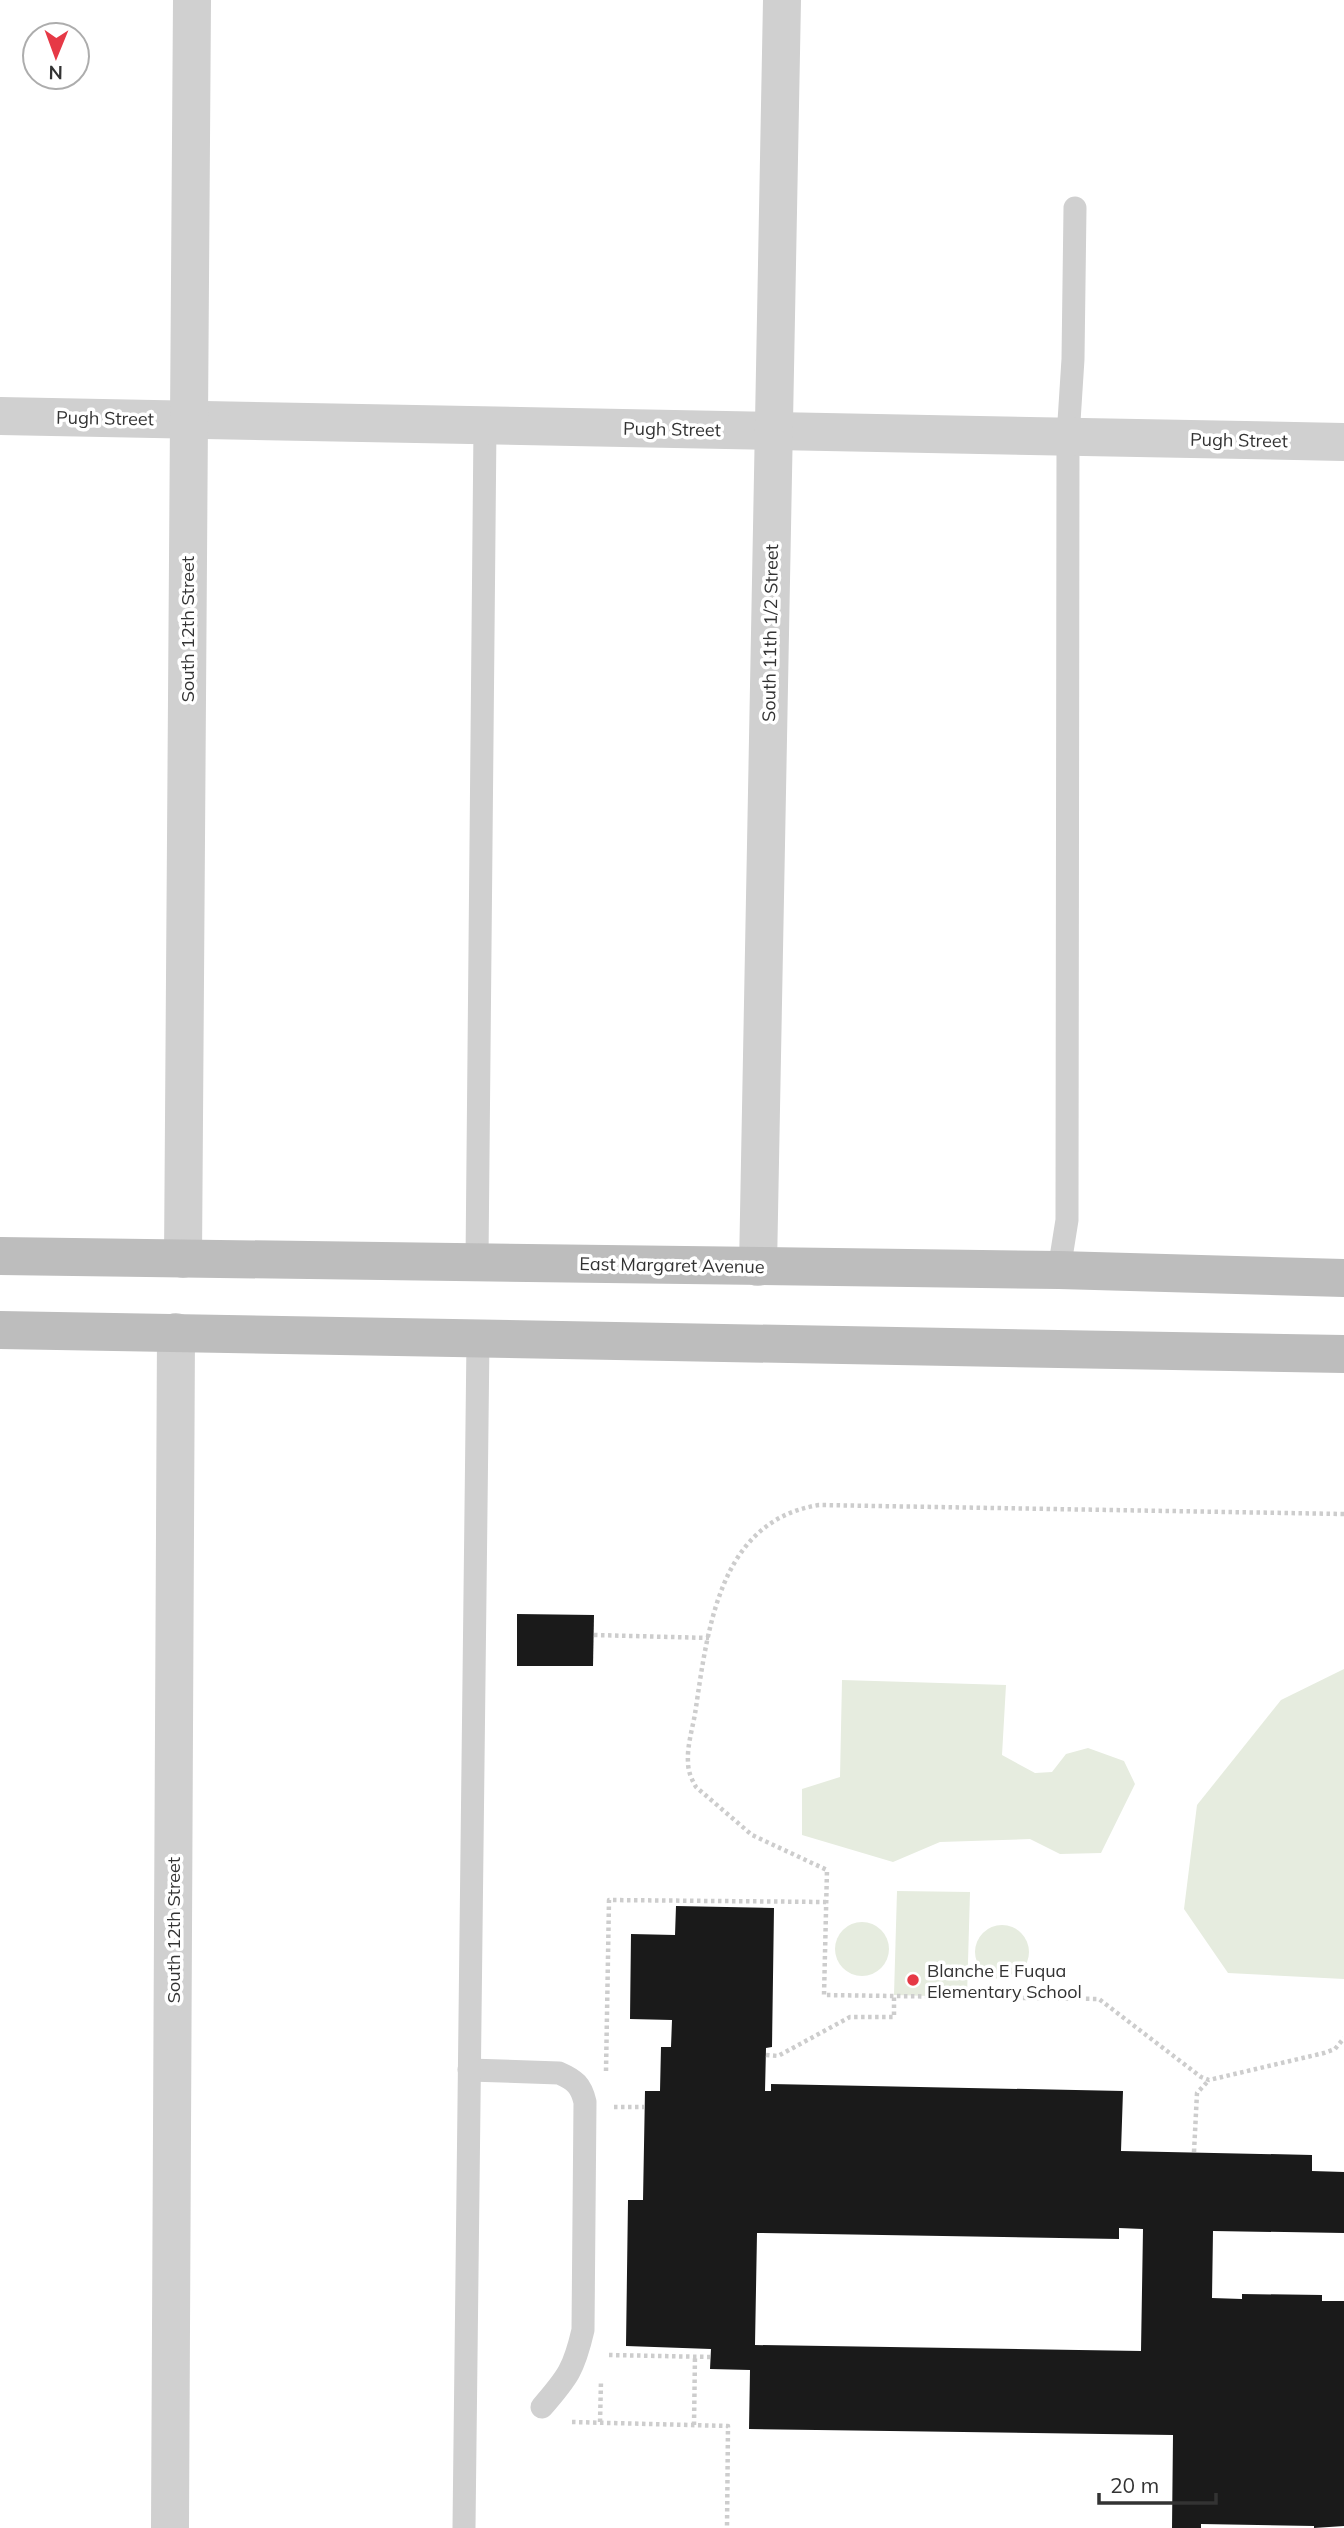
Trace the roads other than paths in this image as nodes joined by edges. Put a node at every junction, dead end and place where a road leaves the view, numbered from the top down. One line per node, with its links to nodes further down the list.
1 (192, 0): 5 (street, South 12th Street)
2 (782, 0): 7 (street, South 11th 1/2 Street)
3 (1074, 208): 8 (lane)
4 (0, 416): 5 (street, Pugh Street)
5 (188, 420): 6 (street, Pugh Street); 11 (street, South 12th Street)
6 (485, 426): 7 (street, Pugh Street); 12 (lane)
7 (774, 431): 8 (street, Pugh Street); 13 (street, South 11th 1/2 Street)
8 (1068, 437): 9 (street, Pugh Street); 14 (lane)
9 (1344, 442)
10 (0, 1256): 11 (main road, East Margaret Avenue)
11 (183, 1259): 12 (main road, East Margaret Avenue)
12 (477, 1261): 13 (main road, East Margaret Avenue)
13 (758, 1267): 14 (main road, East Margaret Avenue)
14 (1059, 1270): 15 (main road, East Margaret Avenue)
15 (1344, 1278)
16 (0, 1330): 17 (main road)
17 (176, 1332): 18 (main road); 22 (street, South 12th Street)
18 (478, 1339): 19 (main road); 20 (lane)
19 (1344, 1354)
20 (469, 2070): 21 (lane); 23 (lane)
21 (542, 2407)
22 (170, 2528)
23 (464, 2528)

